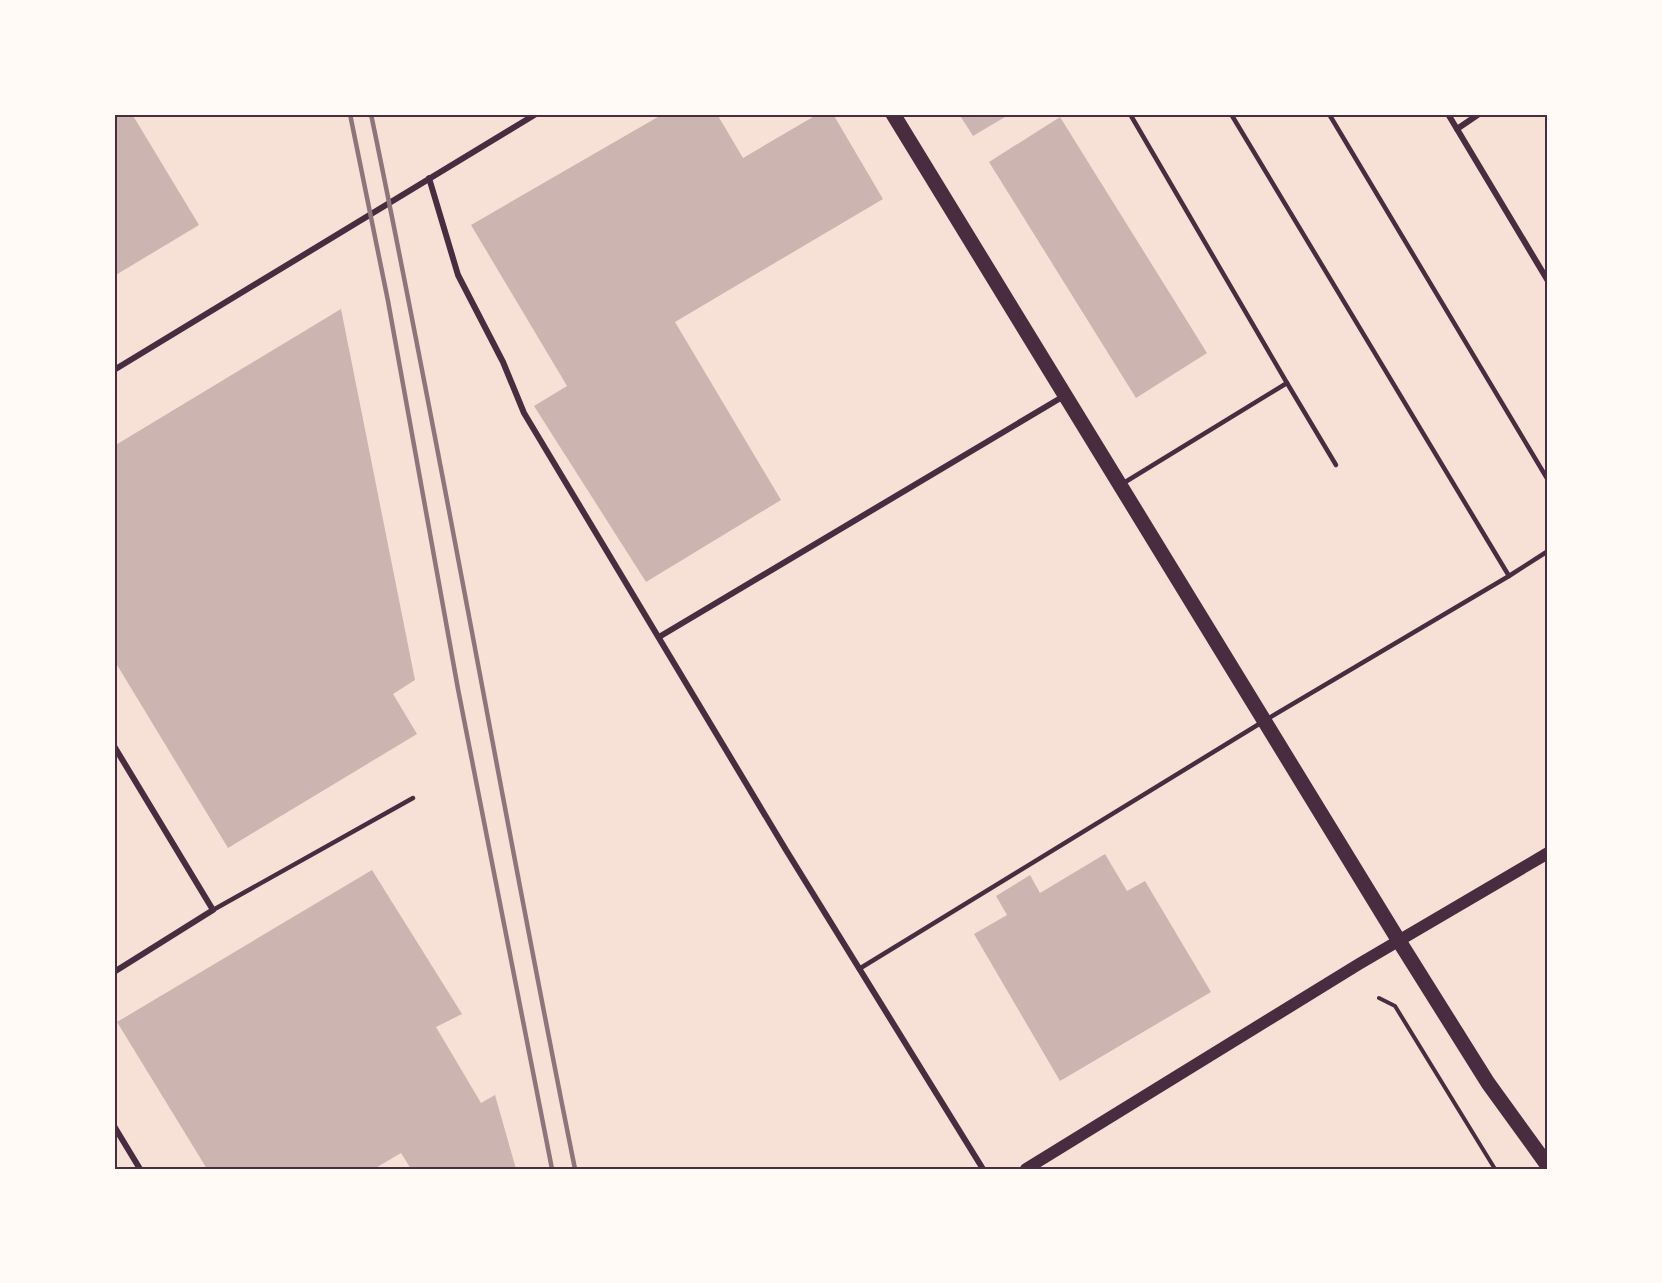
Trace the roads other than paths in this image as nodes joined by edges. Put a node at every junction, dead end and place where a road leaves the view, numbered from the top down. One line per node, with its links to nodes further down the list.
1 (536, 114): 9 (street)
2 (893, 114): 13 (main road)
3 (1130, 114): 12 (lane)
4 (1231, 114): 18 (lane)
5 (1329, 114): 15 (lane)
6 (1448, 114): 8 (street)
7 (1479, 114): 8 (street)
8 (1457, 129): 10 (street)
9 (429, 178): 11 (street); 19 (street)
10 (1548, 281)
11 (114, 370)
12 (1287, 384): 14 (lane); 16 (lane)
13 (1064, 396): 16 (main road); 19 (street)
14 (1336, 465)
15 (1548, 480)
16 (1119, 486): 20 (main road)
17 (1548, 552): 18 (lane)
18 (1509, 576): 20 (lane)
19 (659, 638): 26 (street)
20 (1264, 721): 25 (main road); 26 (lane)
21 (114, 746): 24 (street)
22 (413, 798): 24 (lane)
23 (1548, 853): 25 (main road)
24 (213, 910): 27 (street)
25 (1399, 941): 29 (main road); 32 (main road)
26 (859, 969): 31 (street)
27 (114, 972)
28 (114, 1126): 30 (street)
29 (1548, 1166)
30 (140, 1169)
31 (983, 1169)
32 (1026, 1169)

